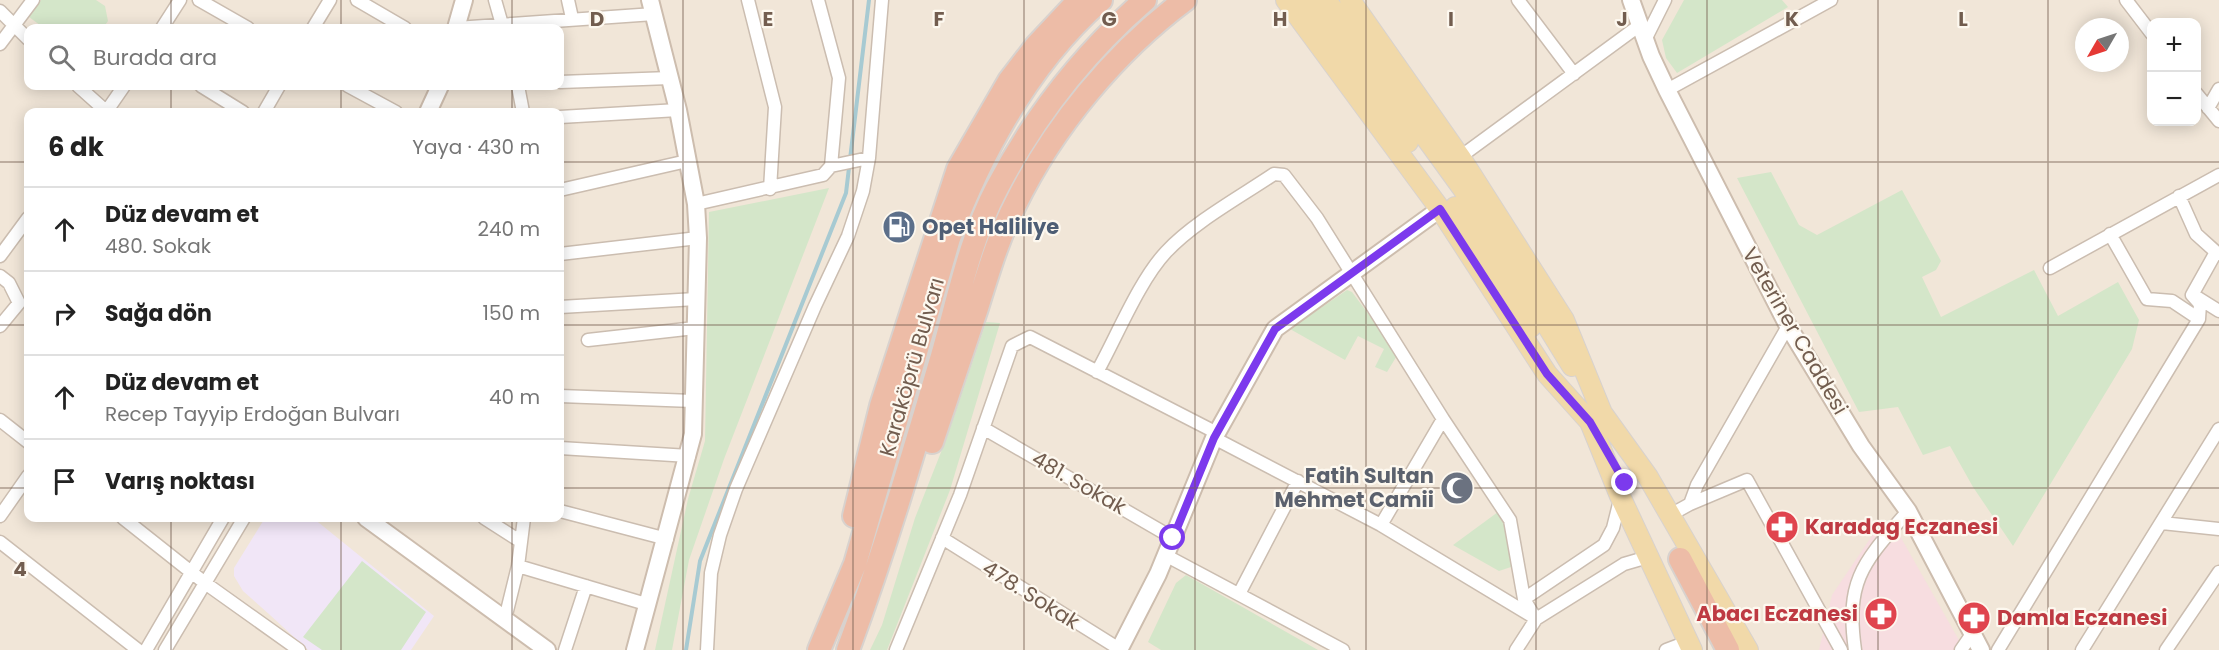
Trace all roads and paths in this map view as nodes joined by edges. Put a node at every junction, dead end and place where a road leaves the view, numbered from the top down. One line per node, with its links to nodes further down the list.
1 (33, 0): 29 (street)
2 (180, 0): 30 (street)
3 (199, 0): 31 (street)
4 (330, 0): 32 (street)
5 (357, 0): 33 (street)
6 (464, 0): 34 (street)
7 (495, 0): 35 (street)
8 (568, 0): 28 (street)
9 (748, 0): 71 (street)
10 (818, 0): 68 (street)
11 (882, 0): 66 (street)
12 (1079, 0): 130 (highway)
13 (1101, 0): 130 (highway, Karaköprü Bulvarı)
14 (1145, 0): 112 (highway, Karaköprü Bulvarı)
15 (1267, 0): 26 (main road)
16 (1286, 0): 26 (main road)
17 (1326, 0): 96 (main road)
18 (1350, 0): 65 (main road)
19 (1518, 0): 41 (street)
20 (1631, 0): 38 (street, Veteriner Caddesi)
21 (1665, 0): 38 (street)
22 (1831, 0): 52 (street)
23 (2126, 0): 37 (street)
24 (1185, 2): 112 (highway)
25 (652, 7): 28 (street); 42 (street)
26 (1304, 9): 74 (main road); 96 (main road)
27 (0, 11): 29 (street)
28 (572, 18): 36 (street)
29 (13, 24): 39 (street); 40 (street)
30 (165, 24)
31 (241, 24)
32 (315, 24)
33 (398, 24)
34 (457, 24)
35 (501, 24)
36 (520, 24)
37 (2147, 29)
38 (1642, 33): 41 (street); 52 (street, Veteriner Caddesi)
39 (24, 35)
40 (0, 44)
41 (1574, 74): 65 (street)
42 (670, 78): 43 (street); 62 (street)
43 (564, 82)
44 (2219, 89): 61 (street)
45 (82, 90): 54 (street)
46 (121, 90): 55 (street)
47 (207, 90): 56 (street)
48 (277, 90): 57 (street)
49 (355, 90): 58 (street)
50 (438, 90): 59 (street)
51 (519, 90): 60 (street)
52 (1666, 90): 90 (street, Veteriner Caddesi)
53 (2201, 99): 61 (street)
54 (103, 108)
55 (110, 108)
56 (237, 108)
57 (266, 108)
58 (389, 108)
59 (430, 108)
60 (522, 108)
61 (2208, 108): 64 (street)
62 (678, 110): 63 (street); 67 (street)
63 (564, 117)
64 (2219, 121)
65 (1460, 157): 96 (main road)
66 (869, 158): 68 (street); 150 (street)
67 (687, 161): 70 (street); 73 (street)
68 (831, 166): 71 (street)
69 (2219, 175): 72 (street)
70 (564, 189)
71 (770, 189): 73 (street)
72 (2179, 196): 76 (street); 78 (street)
73 (696, 204): 77 (street)
74 (1440, 209): 82 (street); 96 (main road)
75 (24, 223): 80 (street)
76 (2110, 234): 81 (street); 88 (street)
77 (698, 238): 79 (street); 85 (street)
78 (2218, 253): 84 (street)
79 (564, 254)
80 (0, 256)
81 (2050, 268)
82 (1352, 272): 93 (street); 97 (street); 101 (street)
83 (0, 276): 89 (street)
84 (2192, 295): 87 (street); 88 (street)
85 (696, 299): 86 (street); 91 (street)
86 (564, 307)
87 (2219, 311)
88 (2199, 319): 165 (street)
89 (0, 326)
90 (1788, 326): 108 (street); 109 (street, Veteriner Caddesi)
91 (695, 328): 92 (street); 95 (street)
92 (588, 340)
93 (1097, 372): 99 (street); 101 (street)
94 (564, 396): 95 (street)
95 (693, 401): 104 (street)
96 (1596, 418): 107 (main road); 113 (main road); 129 (main road)
97 (1443, 419): 121 (street); 137 (street)
98 (0, 420): 102 (street)
99 (983, 428): 123 (street); 124 (street, 481. Sokak)
100 (2219, 429): 120 (street)
101 (1216, 436): 105 (street); 124 (street)
102 (24, 439)
103 (564, 448): 104 (street)
104 (689, 456): 125 (street)
105 (1298, 481): 121 (street); 136 (street)
106 (24, 482): 111 (street)
107 (1620, 496): 129 (main road); 137 (street)
108 (1690, 504): 113 (street); 161 (street)
109 (1908, 511): 141 (street, Veteriner Caddesi); 162 (street)
110 (564, 513): 125 (street)
111 (0, 515)
112 (895, 515): 152 (highway, Karaköprü Bulvarı)
113 (1670, 515): 160 (main road)
114 (128, 522): 133 (street)
115 (222, 522): 133 (street)
116 (241, 522): 134 (street)
117 (372, 522): 139 (street)
118 (490, 522): 126 (street)
119 (523, 522): 126 (street)
120 (2162, 523): 122 (street); 166 (street)
121 (1381, 525): 140 (street)
122 (2219, 529)
123 (942, 538): 153 (street); 154 (street, 478. Sokak)
124 (1173, 538): 128 (street)
125 (667, 539): 138 (street)
126 (520, 541): 131 (street)
127 (0, 542): 144 (street)
128 (1165, 555): 136 (street); 154 (street)
129 (1664, 559): 140 (street); 142 (main road); 158 (highway); 159 (highway)
130 (855, 564): 151 (highway, Karaköprü Bulvarı)
131 (518, 566): 135 (street); 139 (street)
132 (2219, 572): 167 (street)
133 (191, 573): 134 (street); 145 (street)
134 (205, 583): 146 (street); 147 (street)
135 (586, 586): 138 (street); 148 (street)
136 (1239, 594): 155 (street)
137 (1524, 599): 140 (street)
138 (646, 604): 149 (street)
139 (505, 619): 143 (street)
140 (1536, 619): 156 (street)
141 (1972, 634): 163 (street); 164 (street, Veteriner Caddesi)
142 (1689, 646): 157 (street)
143 (537, 647)
144 (138, 650)
145 (146, 650)
146 (165, 650)
147 (298, 650)
148 (565, 650)
149 (635, 650)
150 (707, 650)
151 (819, 650)
152 (848, 650)
153 (896, 650)
154 (1120, 650)
155 (1343, 650)
156 (1516, 650)
157 (1666, 650)
158 (1711, 650)
159 (1728, 650)
160 (1748, 650)
161 (1841, 650)
162 (1855, 650)
163 (1961, 650)
164 (1981, 650)
165 (1998, 650)
166 (2082, 650)
167 (2166, 650)

